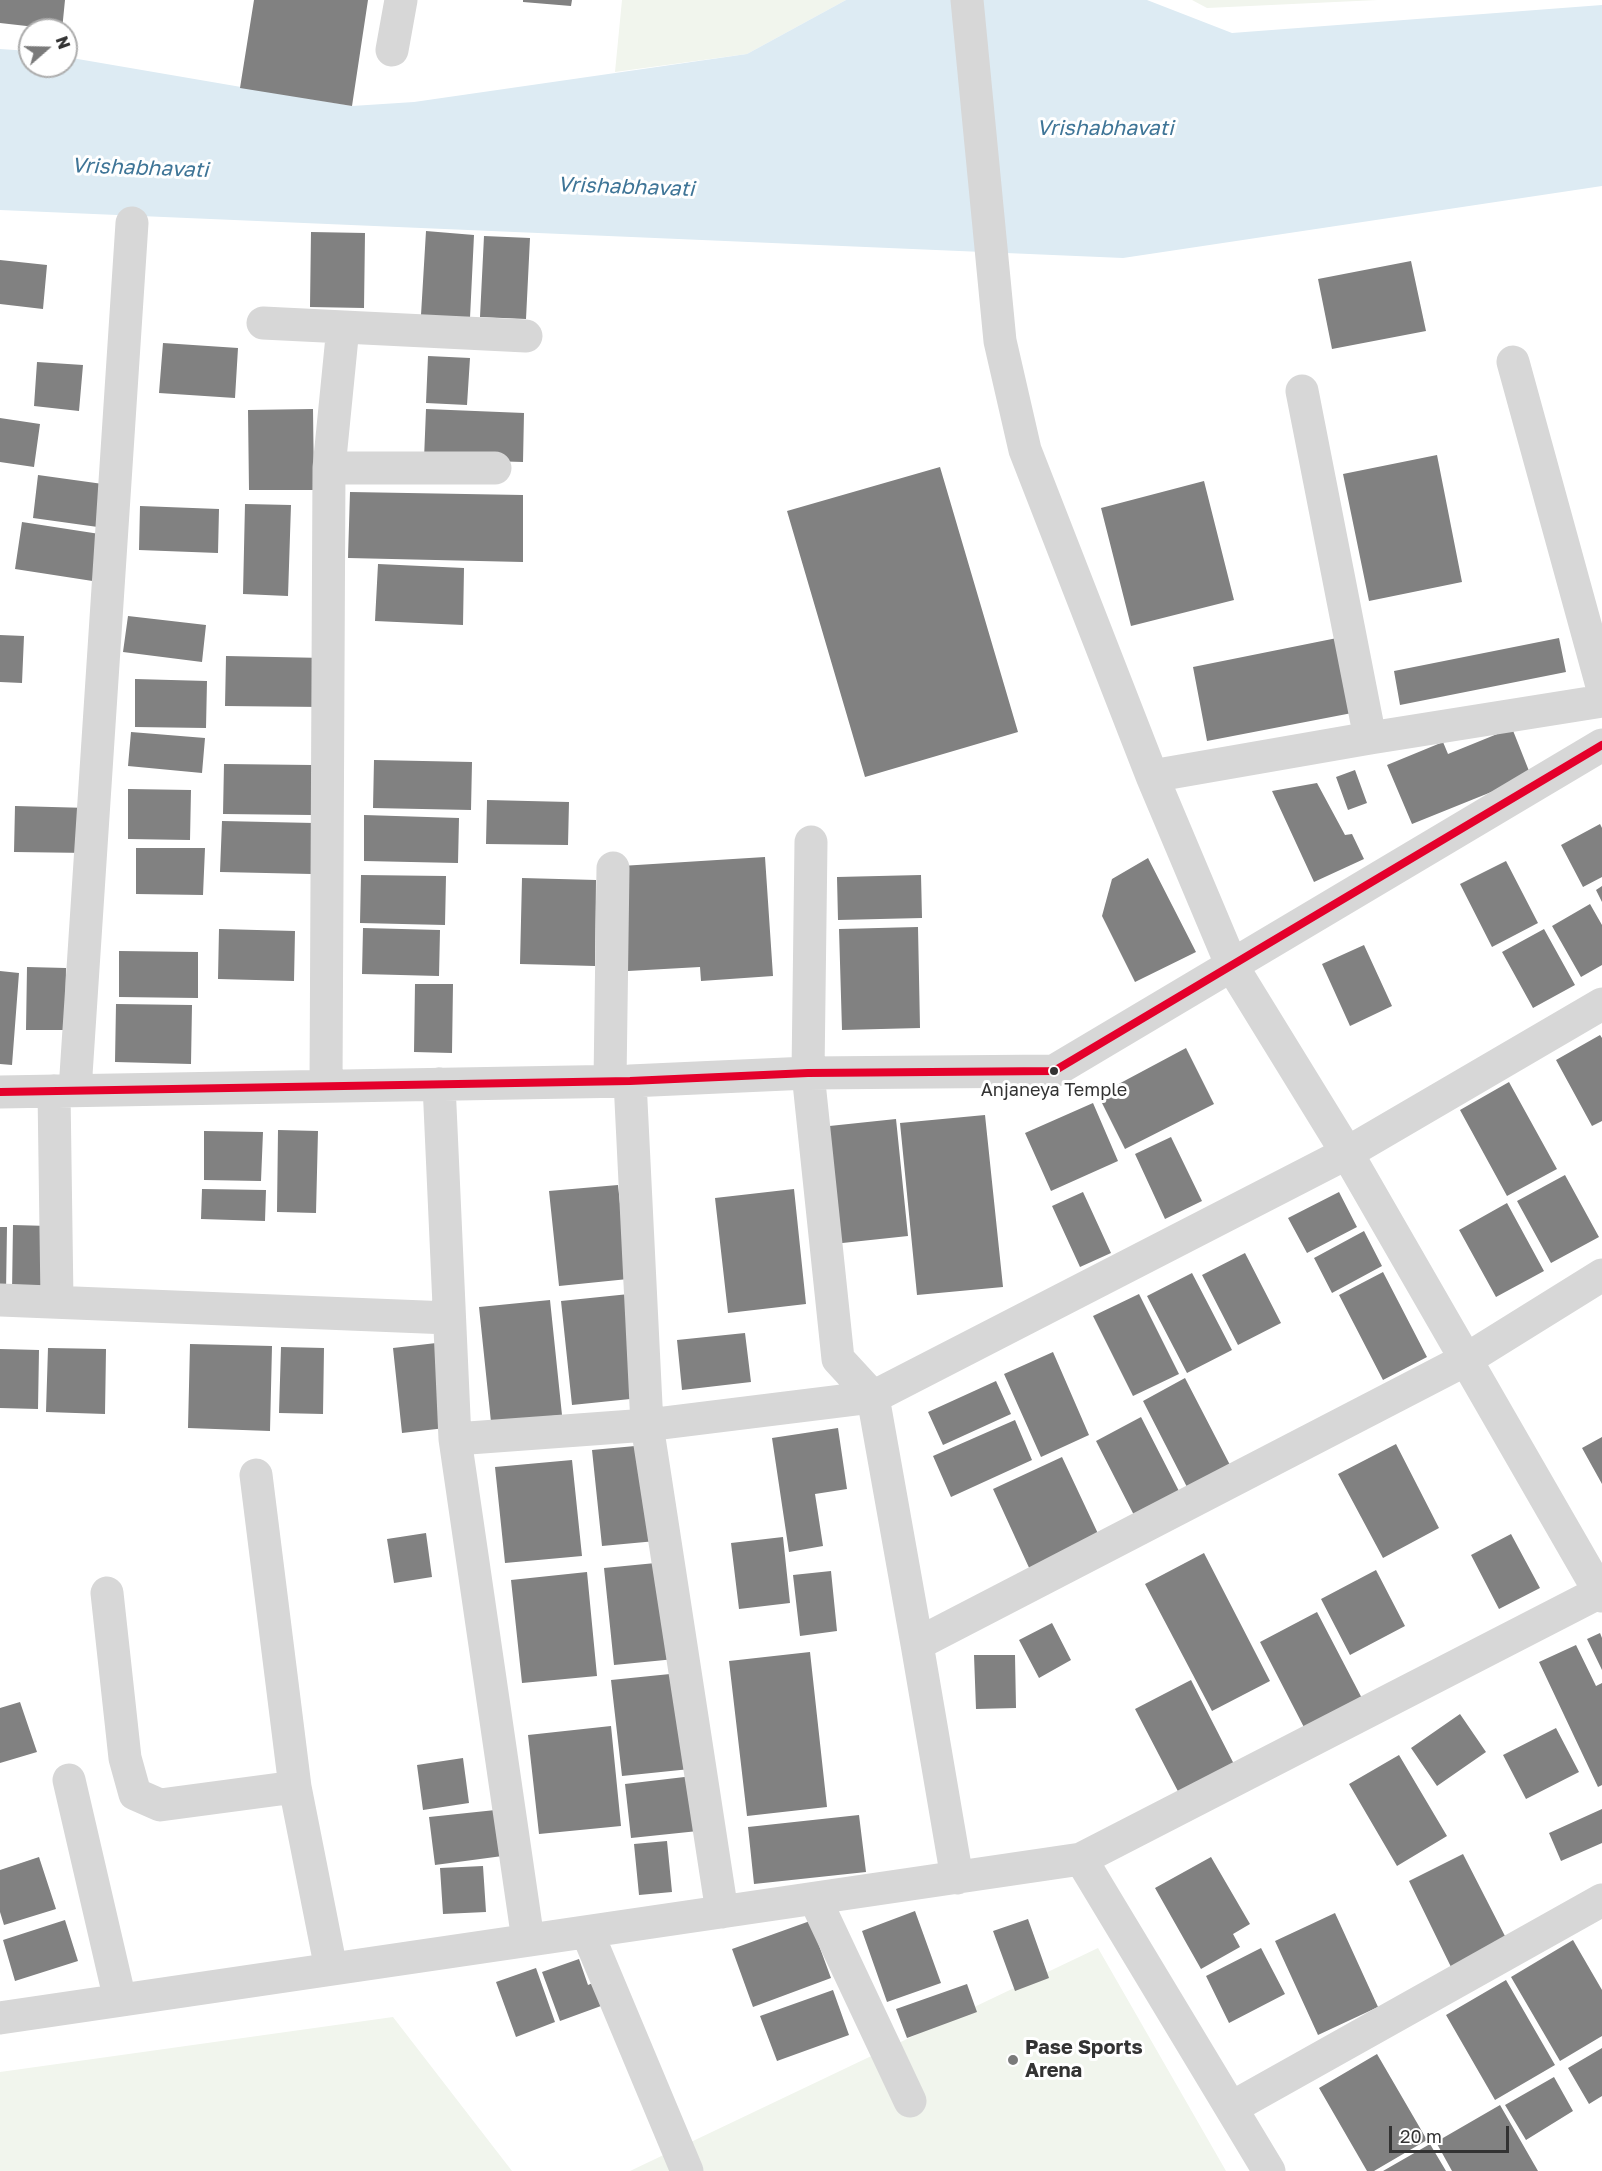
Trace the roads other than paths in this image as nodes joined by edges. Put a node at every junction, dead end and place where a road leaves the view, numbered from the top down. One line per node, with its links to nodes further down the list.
1 (401, 0): 3 (street)
2 (967, 0): 16 (street)
3 (392, 50)
4 (132, 223): 25 (street)
5 (263, 322): 6 (street)
6 (343, 327): 7 (street); 10 (street)
7 (525, 336)
8 (1514, 362): 12 (street)
9 (1302, 391): 14 (street)
10 (329, 468): 11 (street); 24 (street)
11 (495, 468)
12 (1602, 686)
13 (1602, 701): 14 (street)
14 (1370, 738): 16 (street)
15 (1602, 745): 19 (street)
16 (1152, 776): 19 (street)
17 (812, 842): 21 (street)
18 (614, 868): 22 (street)
19 (1232, 966): 21 (street); 27 (street)
20 (1602, 1004): 27 (street)
21 (808, 1073): 22 (street); 33 (street)
22 (620, 1081): 23 (street); 34 (street)
23 (439, 1084): 24 (street); 31 (street)
24 (326, 1086): 25 (street)
25 (64, 1091): 26 (street); 30 (street)
26 (0, 1092)
27 (1347, 1153): 32 (street); 33 (street)
28 (1602, 1275): 32 (street)
29 (0, 1300): 30 (street)
30 (57, 1301): 31 (street)
31 (449, 1318): 35 (street)
32 (1467, 1359): 38 (street); 39 (street)
33 (873, 1397): 34 (street); 39 (street)
34 (647, 1425): 35 (street); 46 (street)
35 (455, 1439): 48 (street)
36 (256, 1474): 41 (street)
37 (107, 1593): 41 (street)
38 (1601, 1593): 42 (street)
39 (917, 1644): 43 (street)
40 (69, 1780): 50 (street)
41 (295, 1787): 49 (street)
42 (1081, 1859): 43 (street); 53 (street)
43 (957, 1878): 44 (street)
44 (815, 1899): 46 (street); 52 (street)
45 (1602, 1900): 53 (street)
46 (722, 1912): 47 (street)
47 (587, 1932): 48 (street); 54 (street)
48 (528, 1940): 49 (street)
49 (331, 1969): 50 (street)
50 (120, 2000): 51 (street)
51 (0, 2018)
52 (910, 2101)
53 (1232, 2108): 55 (street)
54 (687, 2171)
55 (1269, 2171)

